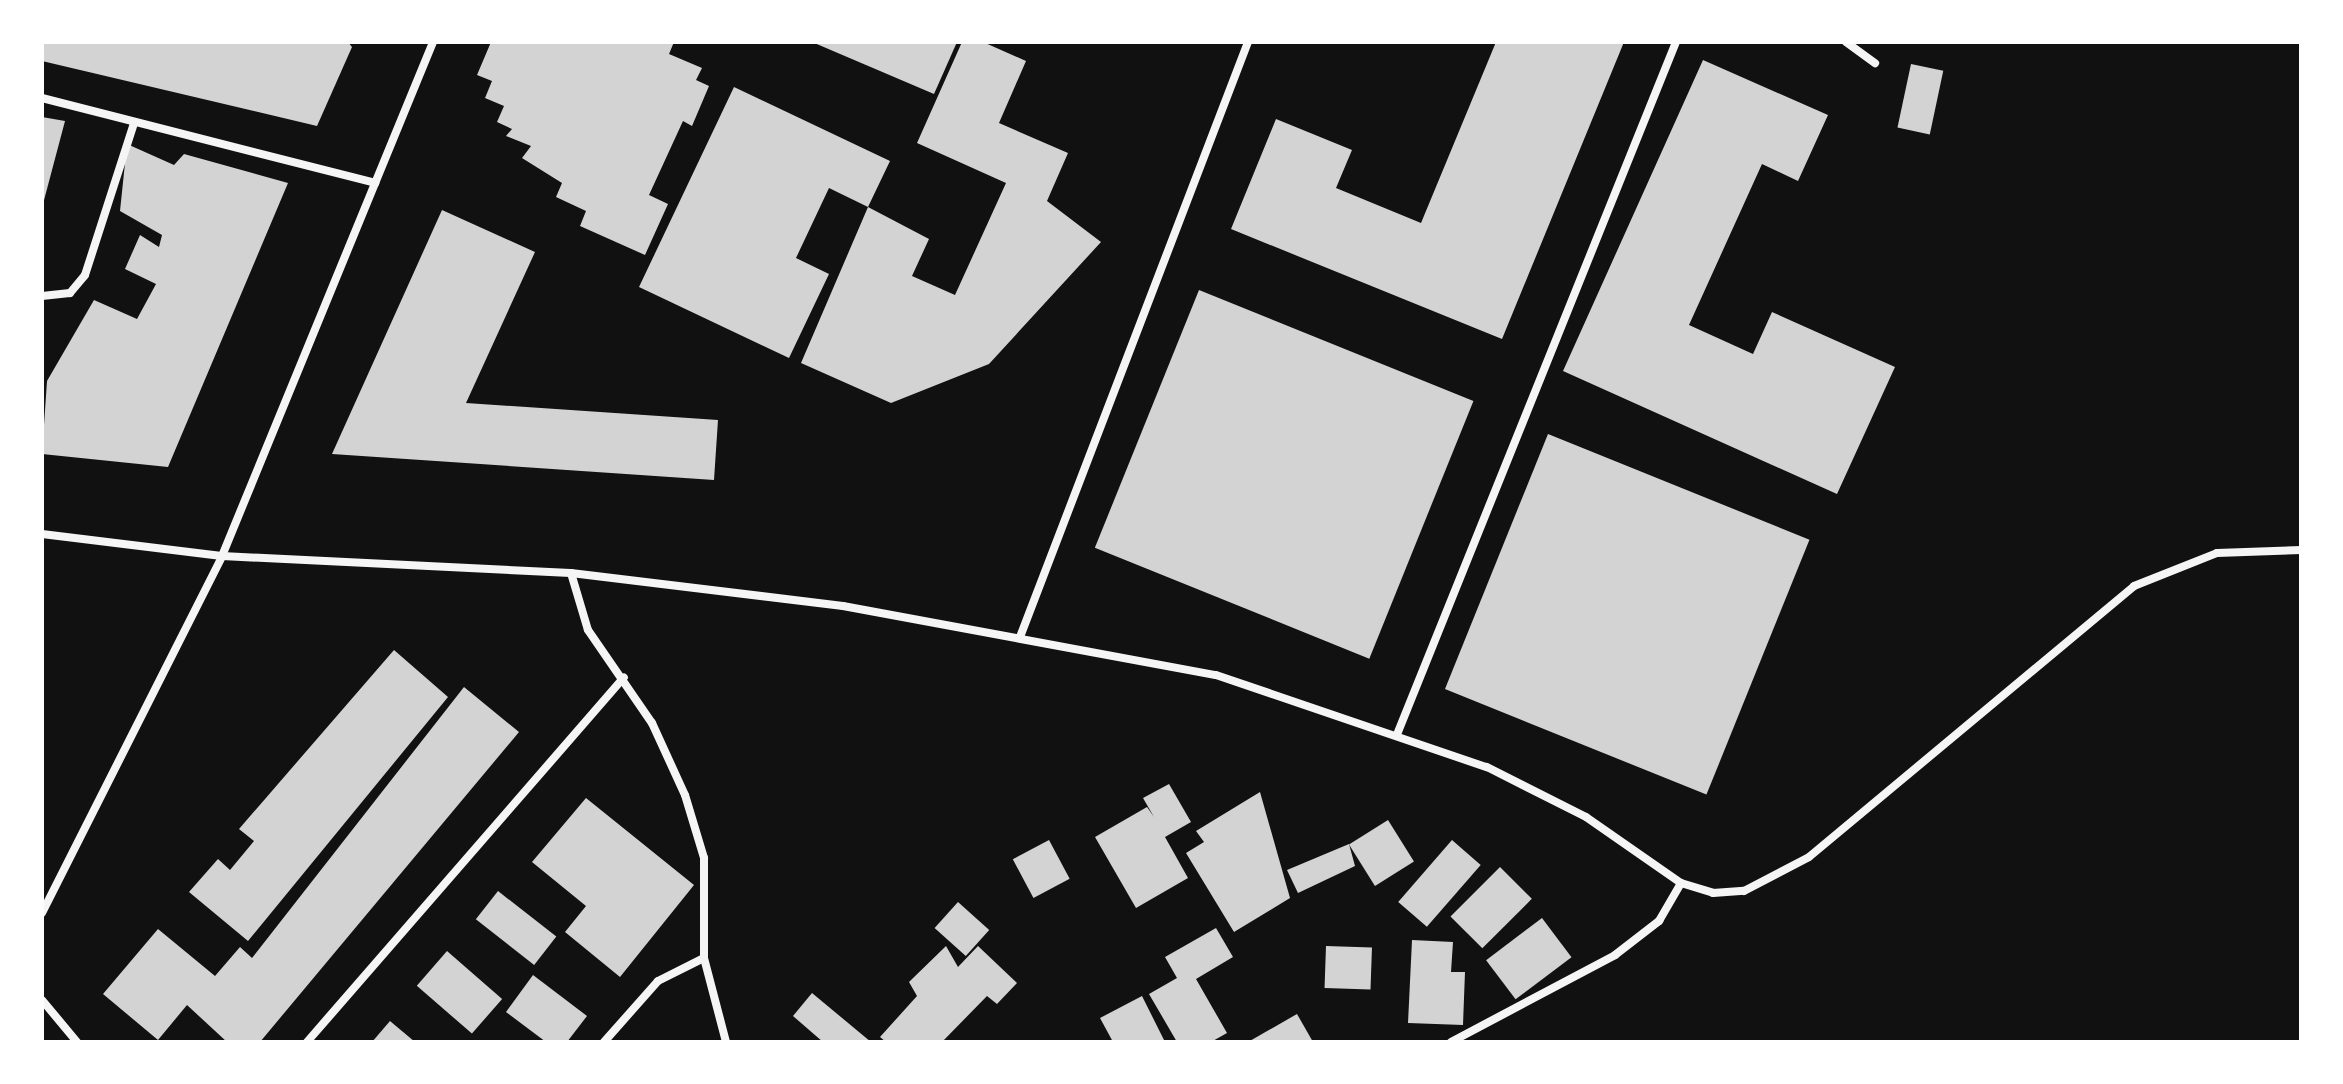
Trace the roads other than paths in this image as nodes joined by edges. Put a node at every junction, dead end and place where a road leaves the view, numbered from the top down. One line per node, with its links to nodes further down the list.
1 (433, 42): 8 (street)
2 (1248, 42): 14 (street)
3 (1676, 42): 16 (street)
4 (1846, 42): 5 (street)
5 (1875, 63)
6 (42, 98): 7 (street)
7 (133, 126): 8 (street); 9 (street)
8 (375, 183): 12 (street)
9 (42, 296)
10 (42, 534): 12 (street)
11 (2301, 550): 17 (street)
12 (222, 556): 13 (street); 18 (street)
13 (571, 573): 14 (street); 15 (street)
14 (1020, 637): 16 (street)
15 (624, 677): 19 (street); 22 (street)
16 (1398, 732): 17 (street)
17 (1681, 883): 25 (street)
18 (42, 913)
19 (704, 958): 23 (street); 24 (street)
20 (42, 1000): 21 (street)
21 (77, 1042)
22 (307, 1042)
23 (604, 1042)
24 (726, 1042)
25 (1451, 1042)

